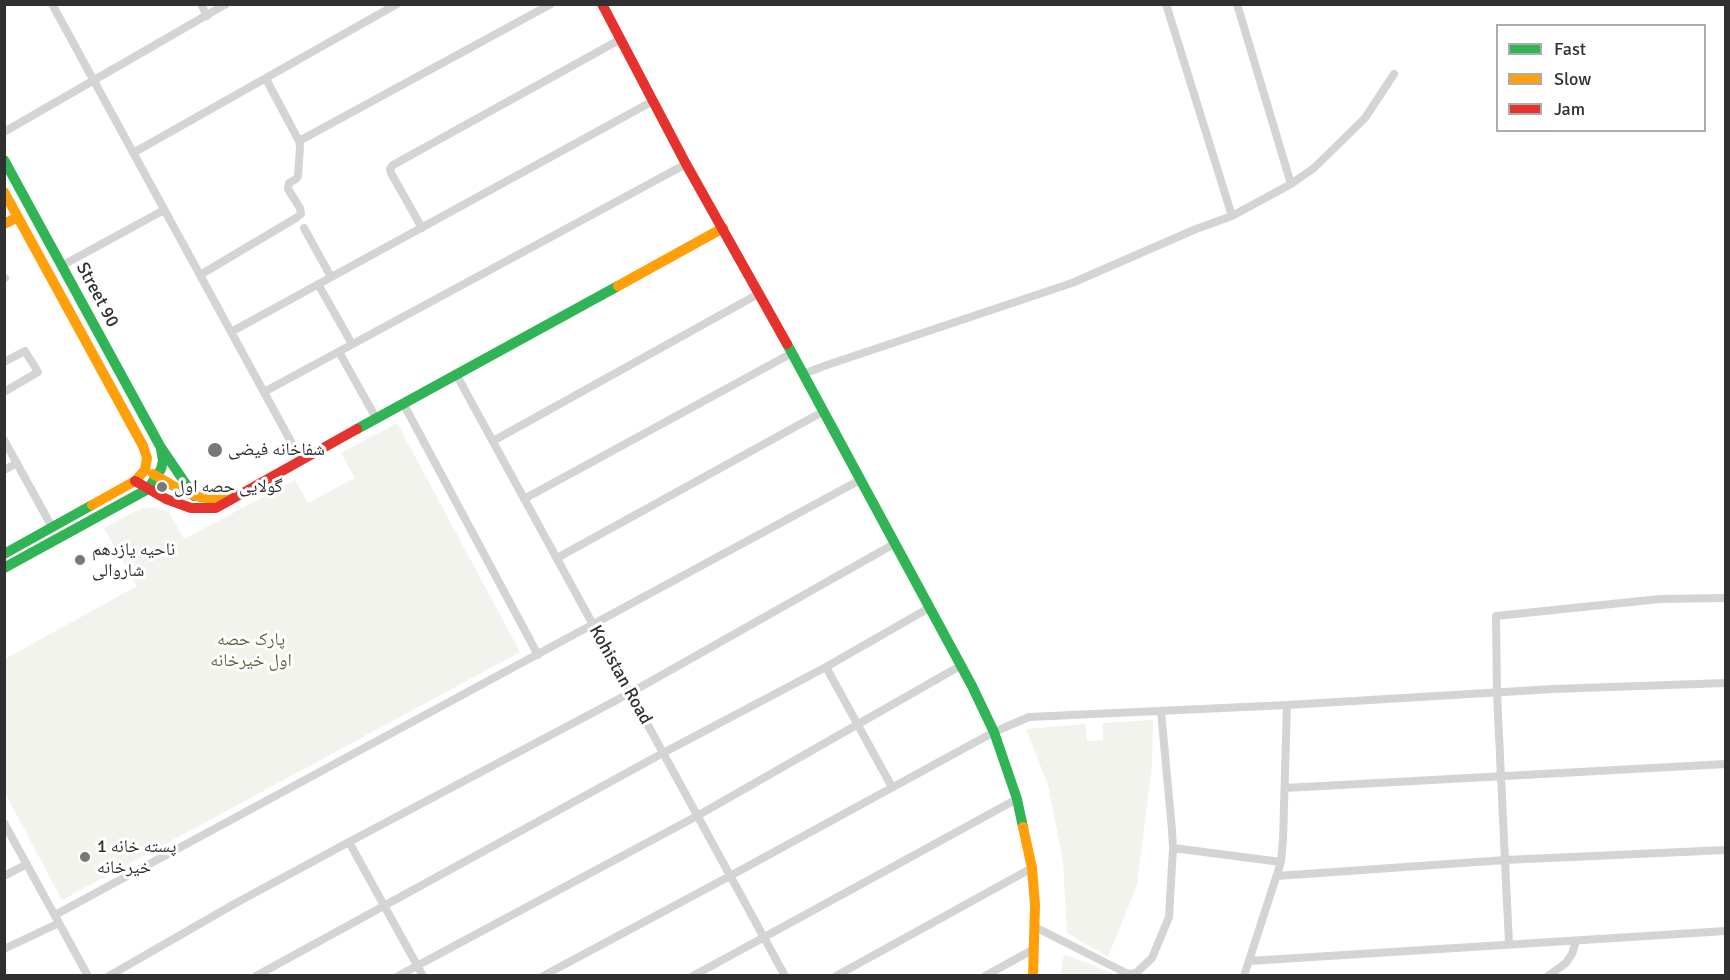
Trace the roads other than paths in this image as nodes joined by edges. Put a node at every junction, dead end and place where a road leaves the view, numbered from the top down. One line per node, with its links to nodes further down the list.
1 (52, 4): 13 (street)
2 (201, 4): 9 (street)
3 (226, 4): 9 (street)
4 (397, 4): 12 (street)
5 (551, 4): 16 (street)
6 (602, 4): 10 (main road)
7 (1166, 4): 24 (street)
8 (1237, 4): 20 (street)
9 (207, 16): 13 (street)
10 (621, 39): 14 (main road); 27 (street)
11 (1394, 74): 20 (street)
12 (266, 79): 16 (street); 17 (street)
13 (94, 81): 15 (street); 17 (street)
14 (653, 101): 19 (main road); 27 (street)
15 (4, 132)
16 (299, 141): 30 (street)
17 (133, 153): 22 (street)
18 (4, 160): 29 (main road, Street 90)
19 (686, 164): 28 (main road); 35 (street)
20 (1291, 184): 24 (street)
21 (4, 192): 23 (main road, Street 90)
22 (164, 210): 29 (street); 30 (street)
23 (12, 214): 25 (main road); 52 (main road, Street 90)
24 (1232, 216): 40 (street)
25 (4, 224)
26 (304, 228): 31 (street)
27 (422, 228): 31 (street)
28 (723, 228): 33 (main road); 39 (main road)
29 (63, 266): 48 (main road, Street 90)
30 (200, 274): 34 (street)
31 (331, 277): 32 (street)
32 (318, 284): 34 (street); 35 (street)
33 (760, 294): 37 (main road); 47 (street)
34 (231, 332): 42 (street)
35 (352, 344): 36 (street)
36 (339, 352): 42 (street); 45 (street)
37 (792, 353): 40 (main road); 59 (street)
38 (4, 362): 41 (street)
39 (456, 374): 43 (main road); 47 (street, Kohistan Road)
40 (803, 374): 44 (main road)
41 (4, 392)
42 (264, 392): 49 (street)
43 (403, 403): 45 (main road); 69 (street)
44 (824, 411): 54 (main road); 63 (street)
45 (376, 418): 49 (main road)
46 (4, 440): 50 (street)
47 (493, 441): 59 (street, Kohistan Road)
48 (160, 446): 53 (main road); 57 (main road, Street 90)
49 (301, 460): 58 (main road)
50 (17, 463): 51 (street); 60 (street)
51 (4, 470)
52 (145, 470): 53 (main road); 55 (main road)
53 (157, 477): 56 (main road); 57 (main road)
54 (860, 480): 61 (main road); 68 (street)
55 (135, 481): 56 (main road); 60 (main road)
56 (148, 489): 58 (main road); 64 (main road)
57 (194, 496): 58 (main road)
58 (236, 496)
59 (524, 499): 63 (street, Kohistan Road)
60 (52, 527): 62 (main road)
61 (894, 544): 67 (main road); 73 (street)
62 (8, 553): 64 (main road)
63 (557, 558): 68 (street, Kohistan Road)
64 (17, 562): 65 (main road)
65 (4, 568)
66 (1725, 598): 74 (street)
67 (929, 608): 70 (main road); 71 (street)
68 (593, 625): 69 (street); 73 (street, Kohistan Road)
69 (538, 655): 98 (street)
70 (960, 666): 77 (street); 78 (main road)
71 (826, 667): 77 (street); 79 (street)
72 (1725, 683): 74 (street)
73 (630, 693): 79 (street, Kohistan Road); 87 (street)
74 (1497, 693): 75 (street); 81 (street)
75 (1287, 705): 76 (street); 83 (street)
76 (1161, 711): 78 (street); 88 (street)
77 (857, 725): 82 (street); 85 (street)
78 (994, 732): 82 (street); 84 (main road)
79 (663, 753): 85 (street, Kohistan Road); 97 (street)
80 (1725, 764): 81 (street)
81 (1501, 776): 83 (street); 90 (street)
82 (892, 787): 95 (street)
83 (1285, 788): 91 (street)
84 (1017, 799): 93 (main road); 101 (street)
85 (698, 816): 95 (street, Kohistan Road); 107 (street)
86 (4, 823): 92 (street)
87 (349, 842): 97 (street); 109 (street)
88 (1173, 848): 91 (street); 99 (street)
89 (1725, 850): 90 (street)
90 (1505, 860): 96 (street); 103 (street)
91 (1281, 862): 96 (street)
92 (27, 864): 94 (street); 98 (street)
93 (1032, 868): 99 (main road); 116 (street)
94 (4, 876)
95 (730, 876): 101 (street, Kohistan Road); 113 (street)
96 (1277, 876): 106 (street)
97 (385, 905): 107 (street); 110 (street)
98 (57, 919): 104 (street); 108 (street)
99 (1035, 927): 105 (main road)
100 (1725, 931): 102 (street)
101 (764, 937): 114 (street); 115 (street, Kohistan Road)
102 (1576, 941): 103 (street); 120 (street)
103 (1509, 944): 106 (street)
104 (4, 949)
105 (1034, 949): 117 (street); 118 (main road)
106 (1249, 961): 119 (street)
107 (417, 964): 111 (street); 112 (street)
108 (88, 975)
109 (109, 975)
110 (256, 975)
111 (398, 975)
112 (423, 975)
113 (543, 975)
114 (693, 975)
115 (785, 975)
116 (836, 975)
117 (985, 975)
118 (1033, 975)
119 (1244, 975)
120 (1548, 975)

